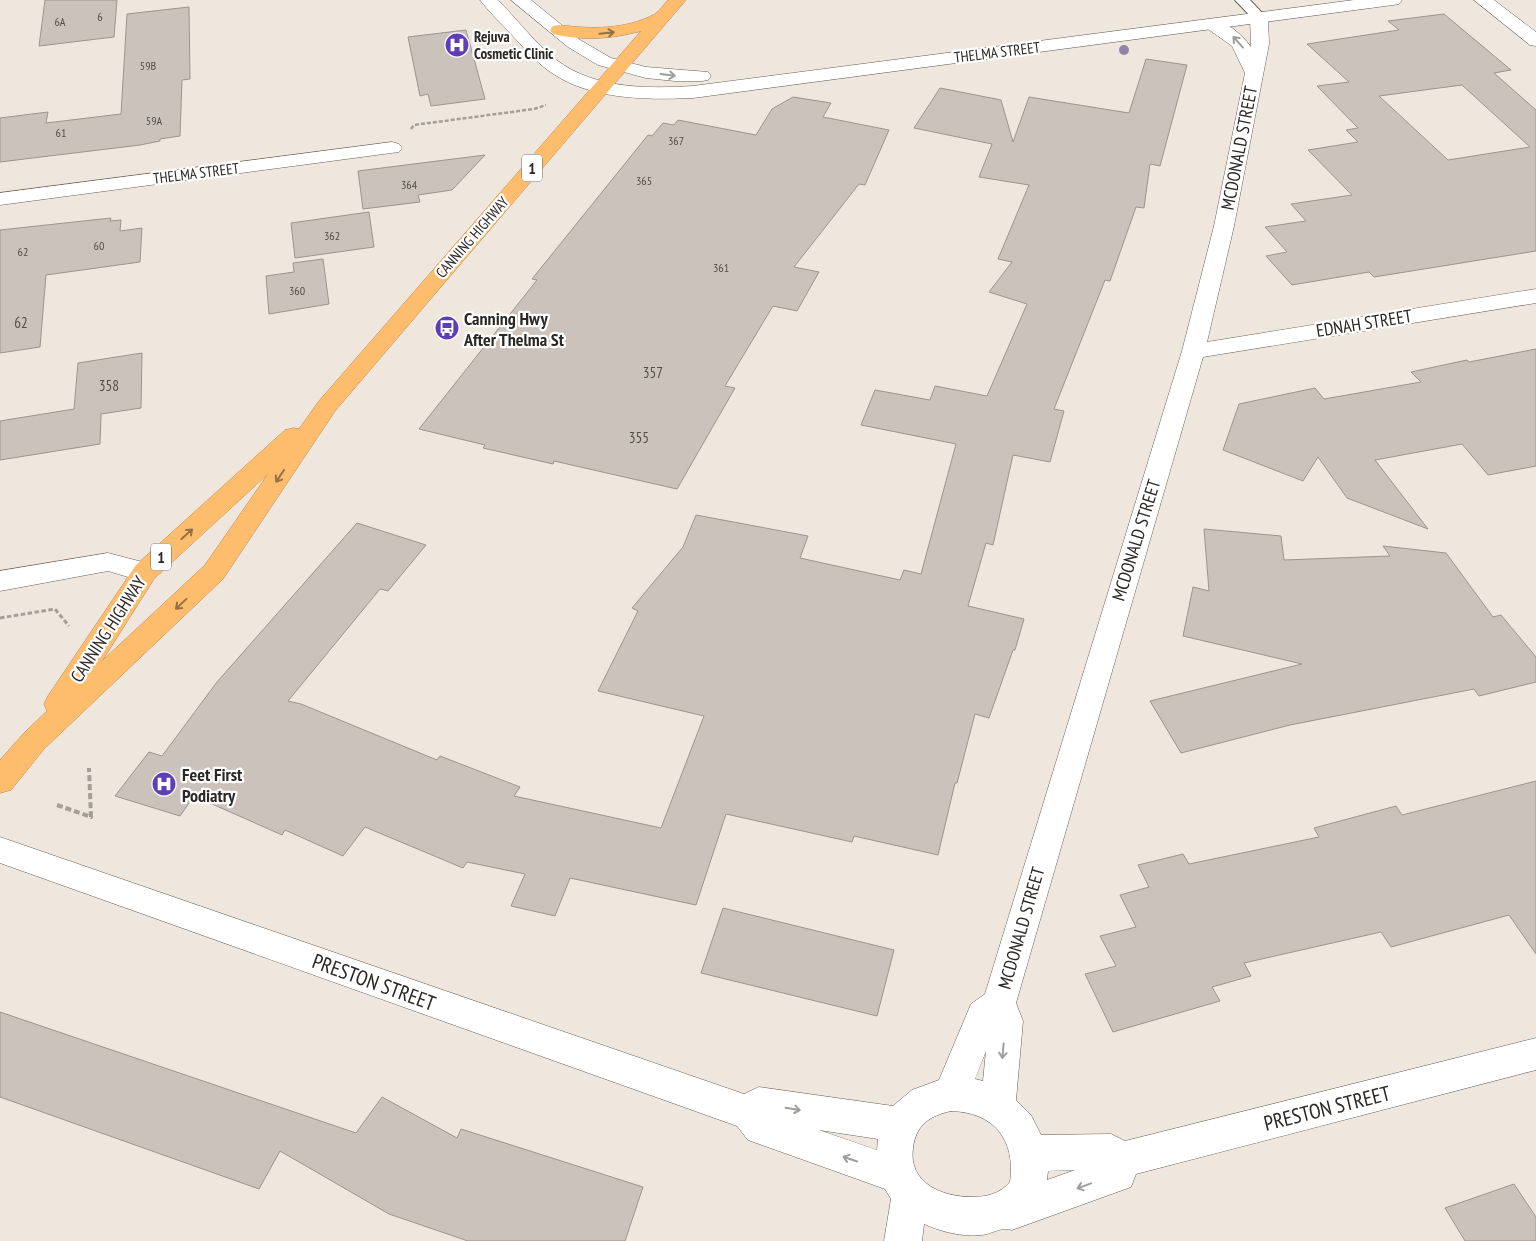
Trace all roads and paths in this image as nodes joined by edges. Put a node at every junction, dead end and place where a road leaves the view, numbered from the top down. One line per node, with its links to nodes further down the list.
1 (489, 0): 8 (street, THELMA STREET)
2 (677, 0): 9 (highway, CANNING HIGHWAY / 1)
3 (1306, 0): 7 (street, THELMA STREET)
4 (1393, 0): 7 (street, THELMA STREET)
5 (1483, 0): 12 (street)
6 (524, 3): 8 (street); 11 (street, THELMA STREET)
7 (1250, 8): 10 (street, THELMA STREET); 13 (street, THELMA STREET, one-way to 7); 14 (street, MCDONALD STREET)
8 (503, 14): 15 (street, THELMA STREET)
9 (660, 18): 11 (highway, one-way to 9); 13 (highway, CANNING HIGHWAY / 1)
10 (1210, 24): 14 (street, MCDONALD STREET, one-way to 10); 15 (street, THELMA STREET)
11 (559, 30): 13 (street, THELMA STREET)
12 (1536, 41)
13 (620, 67): 15 (highway, CANNING HIGHWAY / 1)
14 (1254, 72): 20 (street, MCDONALD STREET)
15 (602, 86): 21 (highway, CANNING HIGHWAY / 1)
16 (547, 104): 17 (path)
17 (392, 148): 18 (street, THELMA STREET)
18 (0, 199)
19 (1536, 296): 20 (street, EDNAH STREET)
20 (1193, 351): 31 (street, MCDONALD STREET)
21 (327, 406): 22 (highway, CANNING HIGHWAY / 1, one-way to 21); 26 (highway, CANNING HIGHWAY / 1, one-way to 26)
22 (144, 572): 23 (street); 26 (highway, CANNING HIGHWAY / 1)
23 (0, 581)
24 (0, 618): 25 (path)
25 (71, 629)
26 (34, 741): 28 (highway, CANNING HIGHWAY / 1)
27 (89, 768): 29 (path)
28 (0, 781)
29 (57, 805)
30 (0, 850): 35 (street, PRESTON STREET)
31 (999, 1003): 33 (street, MCDONALD STREET); 34 (street, MCDONALD STREET, one-way to 34)
32 (1536, 1054): 38 (street, PRESTON STREET)
33 (951, 1094): 34 (street); 36 (street)
34 (998, 1107): 37 (street)
35 (749, 1113): 36 (street, one-way to 36); 39 (street, PRESTON STREET, one-way to 35)
36 (900, 1125): 39 (street)
37 (1029, 1153): 38 (street); 40 (street)
38 (1118, 1161): 40 (street, one-way to 40)
39 (902, 1187): 41 (street); 42 (street)
40 (1012, 1211): 41 (street)
41 (967, 1235)
42 (903, 1241)

